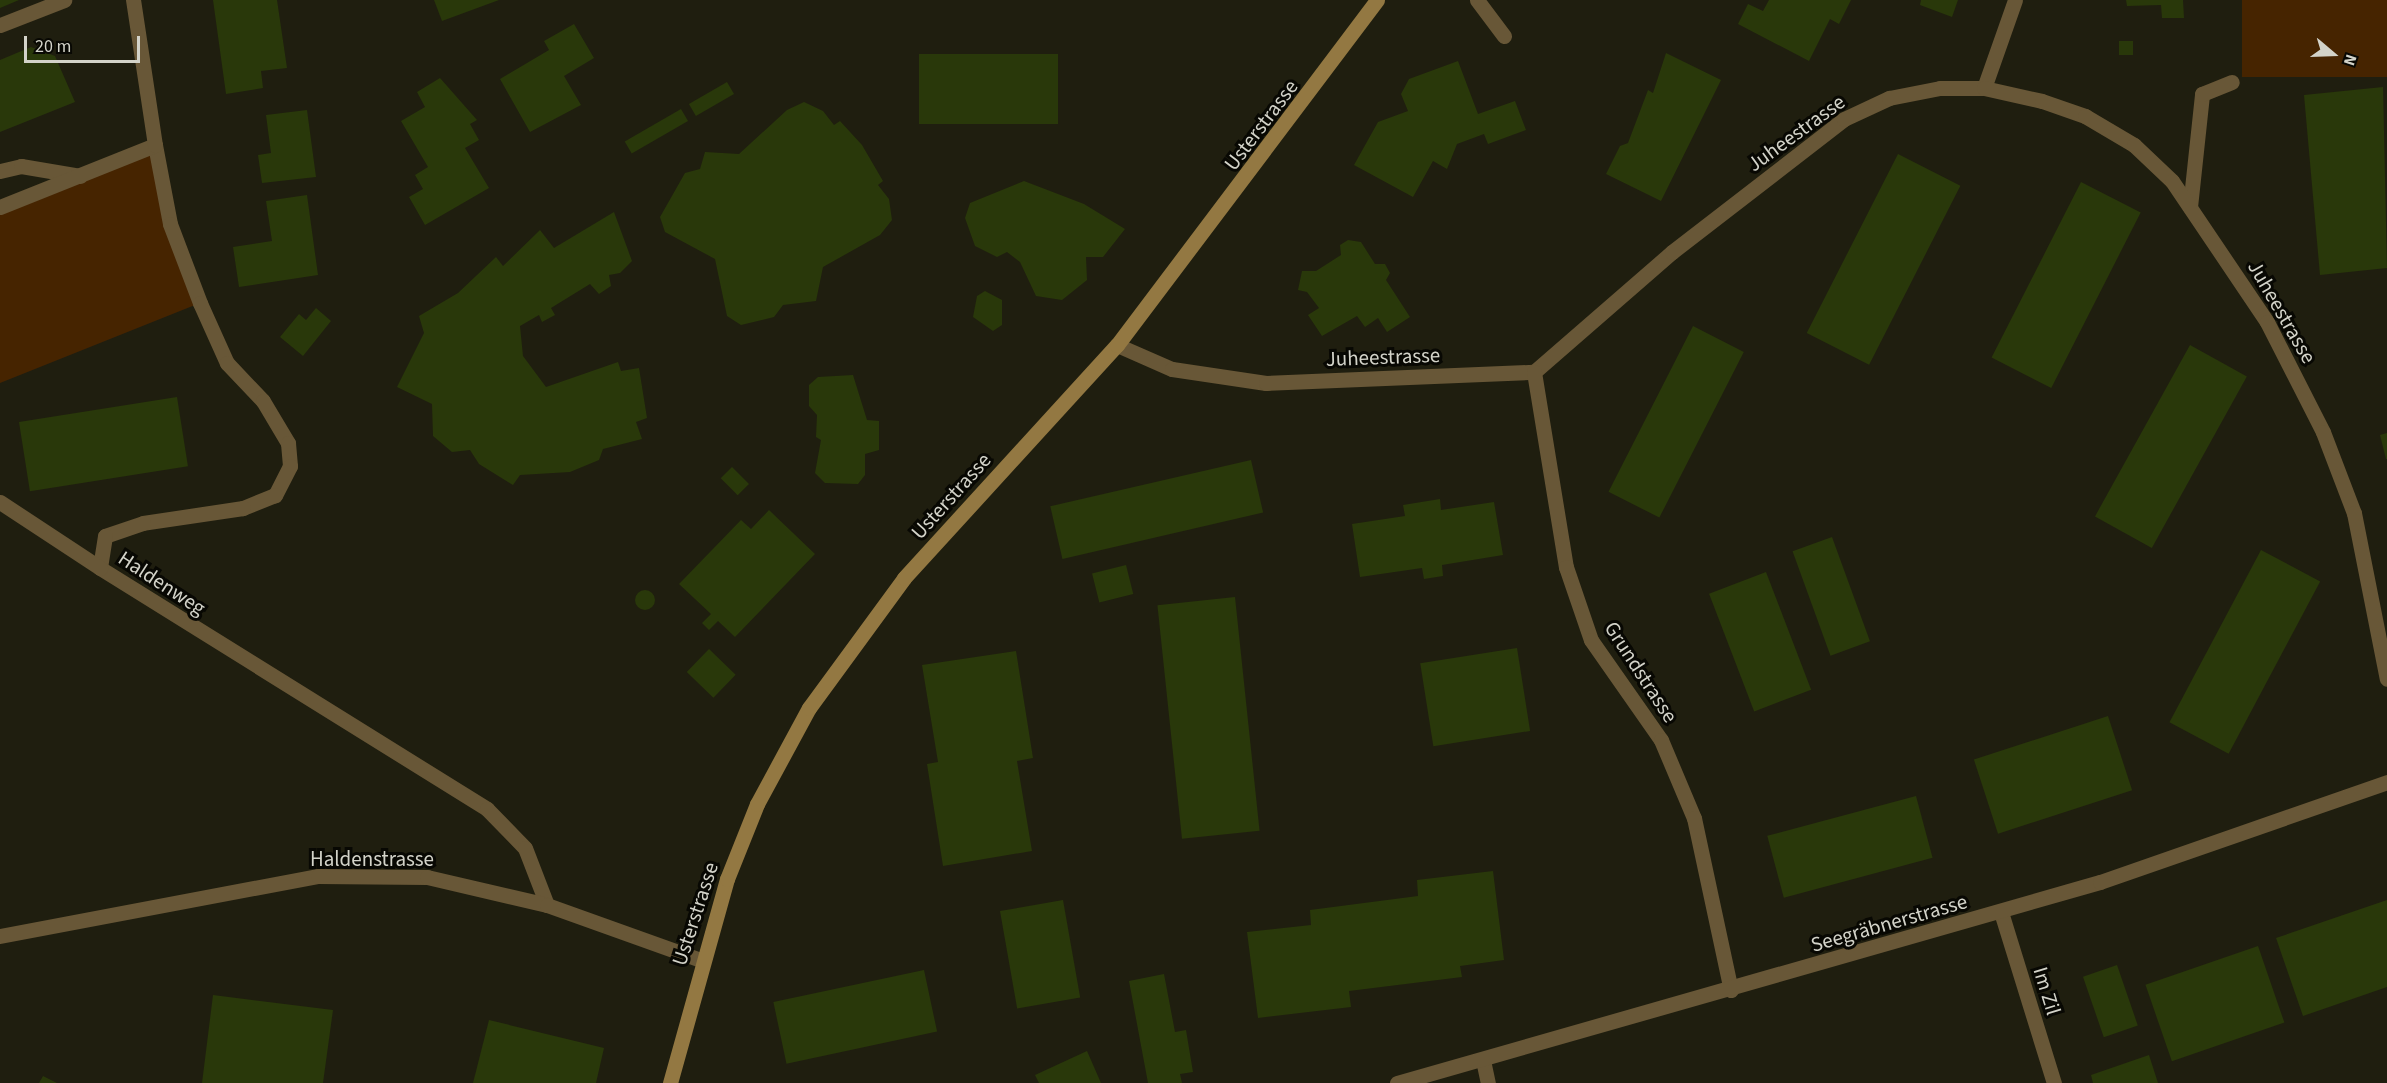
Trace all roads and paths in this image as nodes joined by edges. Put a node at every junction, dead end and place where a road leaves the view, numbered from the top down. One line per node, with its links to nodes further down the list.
1 (64, 0): 6 (street)
2 (133, 0): 10 (street)
3 (1377, 0): 15 (main road, Usterstrasse)
4 (1477, 0): 7 (street)
5 (2015, 0): 9 (street)
6 (0, 25)
7 (1504, 36)
8 (2232, 82): 14 (street)
9 (1984, 88): 14 (street, Juheestrasse); 16 (street, Juheestrasse)
10 (155, 145): 12 (street); 18 (street, Haldenweg)
11 (0, 171): 12 (street)
12 (80, 176): 13 (street)
13 (0, 207)
14 (2190, 207): 19 (street, Juheestrasse)
15 (1117, 345): 16 (street, Juheestrasse); 24 (main road, Usterstrasse)
16 (1534, 372): 25 (street, Grundstrasse)
17 (0, 502): 18 (street)
18 (100, 568): 21 (street, Haldenweg)
19 (2387, 679)
20 (2387, 782): 22 (street, Seegräbnerstrasse)
21 (547, 905): 23 (street, Haldenstrasse); 24 (street, Haldenstrasse)
22 (2001, 912): 25 (street, Seegräbnerstrasse); 30 (street, Im Zil)
23 (0, 936)
24 (701, 960): 27 (main road, Usterstrasse)
25 (1731, 990): 26 (street, Seegräbnerstrasse)
26 (1483, 1059): 28 (street, Seegräbnerstrasse); 29 (street)
27 (670, 1083)
28 (1397, 1083)
29 (1488, 1083)
30 (2054, 1083)

